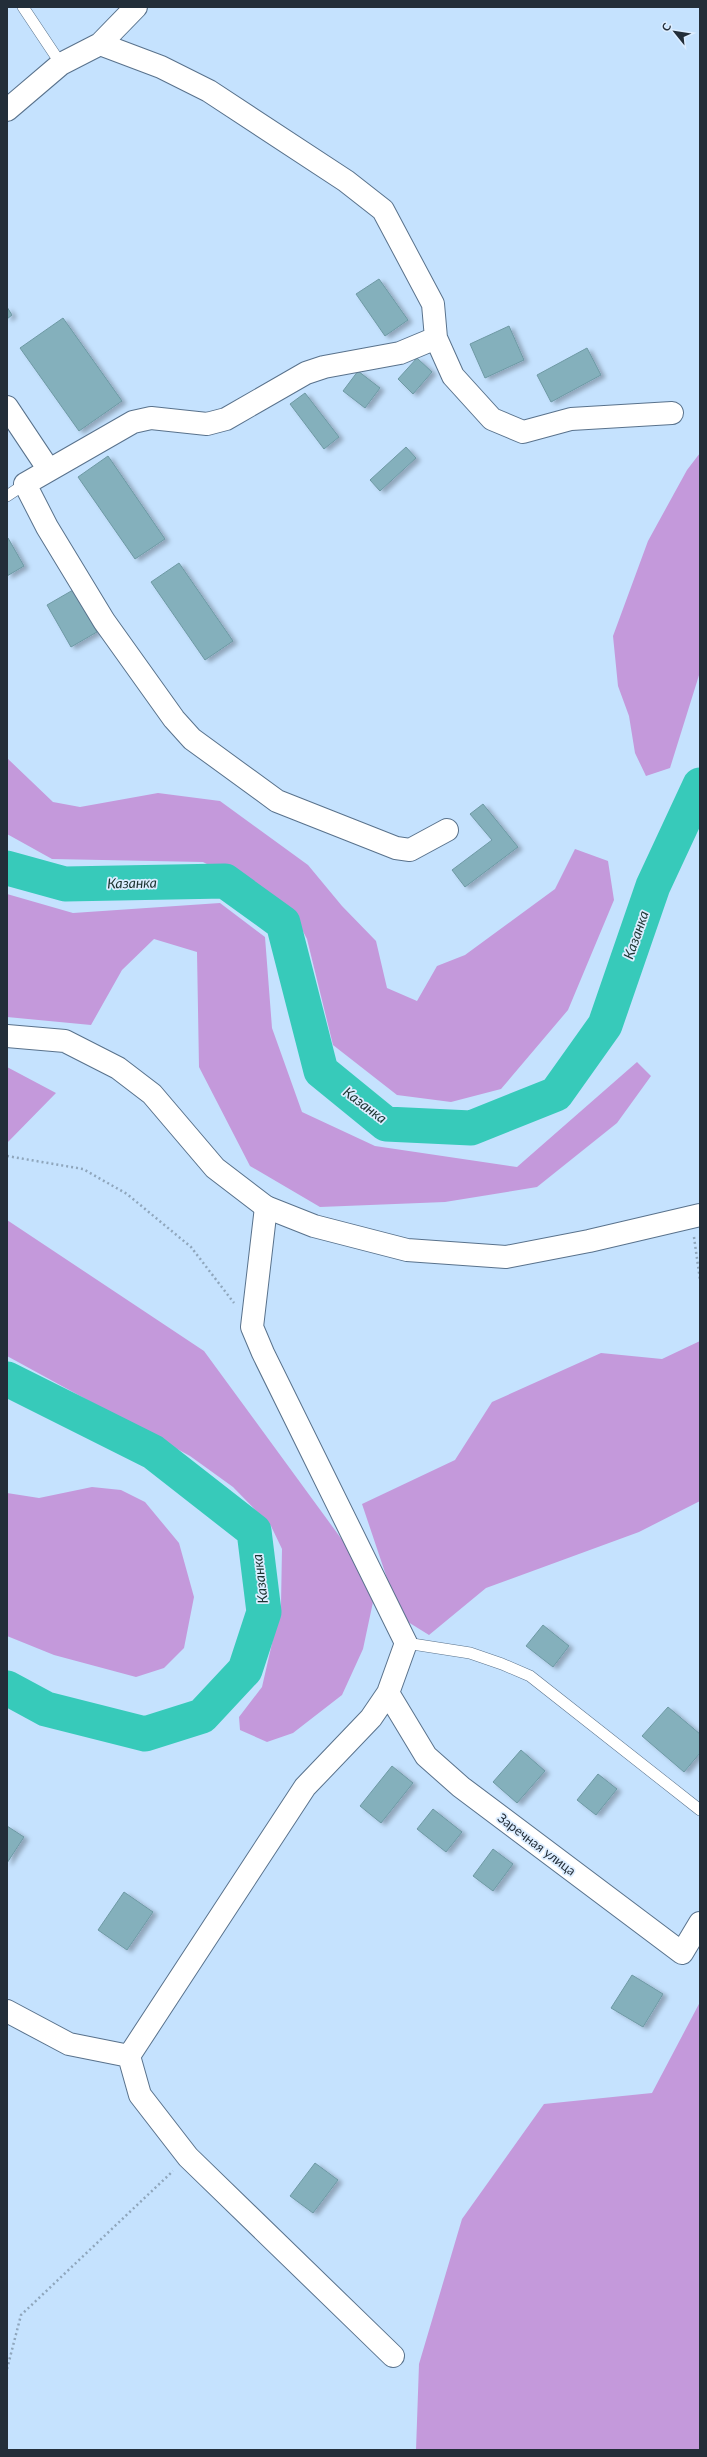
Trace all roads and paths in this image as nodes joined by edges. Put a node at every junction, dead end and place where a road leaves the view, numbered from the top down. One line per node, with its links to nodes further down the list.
1 (23, 7): 4 (lane)
2 (136, 7): 3 (street)
3 (100, 44): 4 (street); 6 (street)
4 (61, 64): 5 (street)
5 (7, 110)
6 (436, 338): 8 (street); 9 (street)
7 (7, 407): 9 (street)
8 (672, 413)
9 (49, 470): 10 (street)
10 (16, 490): 11 (street)
11 (447, 830)
12 (7, 1036): 14 (street)
13 (7, 1156): 17 (path)
14 (266, 1207): 15 (street); 17 (street)
15 (696, 1216): 16 (path)
16 (700, 1280)
17 (252, 1327): 18 (street)
18 (406, 1644): 19 (street); 20 (lane)
19 (388, 1693): 21 (street, Заречная улица); 23 (street)
20 (700, 1810)
21 (700, 1923)
22 (7, 2011): 23 (street)
23 (129, 2056): 24 (street)
24 (188, 2157): 25 (street); 26 (path)
25 (393, 2356)
26 (7, 2370)

